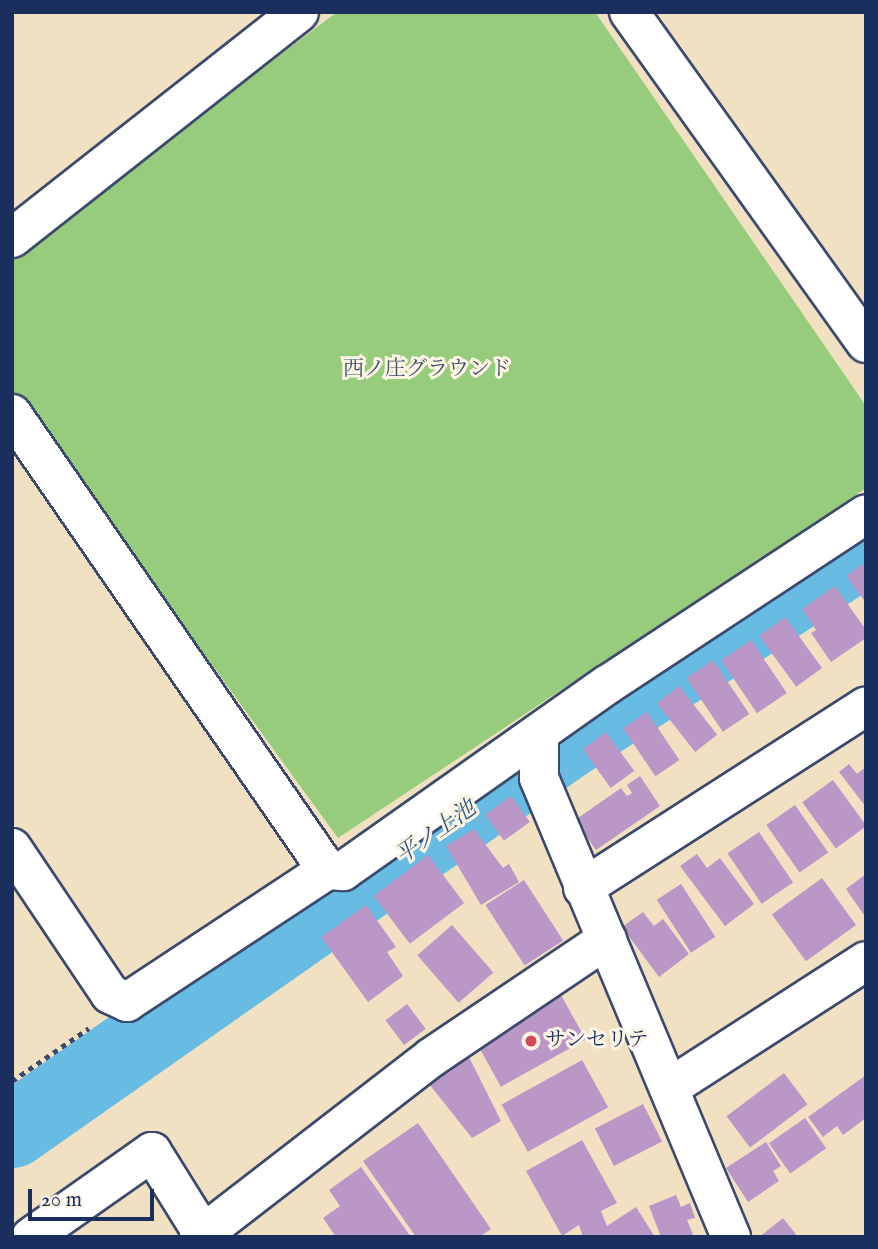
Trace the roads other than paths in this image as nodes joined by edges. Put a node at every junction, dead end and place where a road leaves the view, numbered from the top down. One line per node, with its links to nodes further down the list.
1 (299, 12): 3 (street)
2 (629, 12): 4 (street)
3 (12, 238)
4 (866, 343)
5 (12, 414): 10 (street)
6 (866, 514): 8 (street)
7 (866, 706): 11 (street)
8 (538, 733): 10 (street); 11 (street)
9 (12, 848): 10 (street)
10 (327, 870)
11 (583, 888): 12 (street)
12 (607, 939): 14 (street); 15 (street)
13 (866, 961): 14 (street)
14 (669, 1088): 17 (street)
15 (201, 1235): 16 (street)
16 (31, 1237)
17 (731, 1237)

